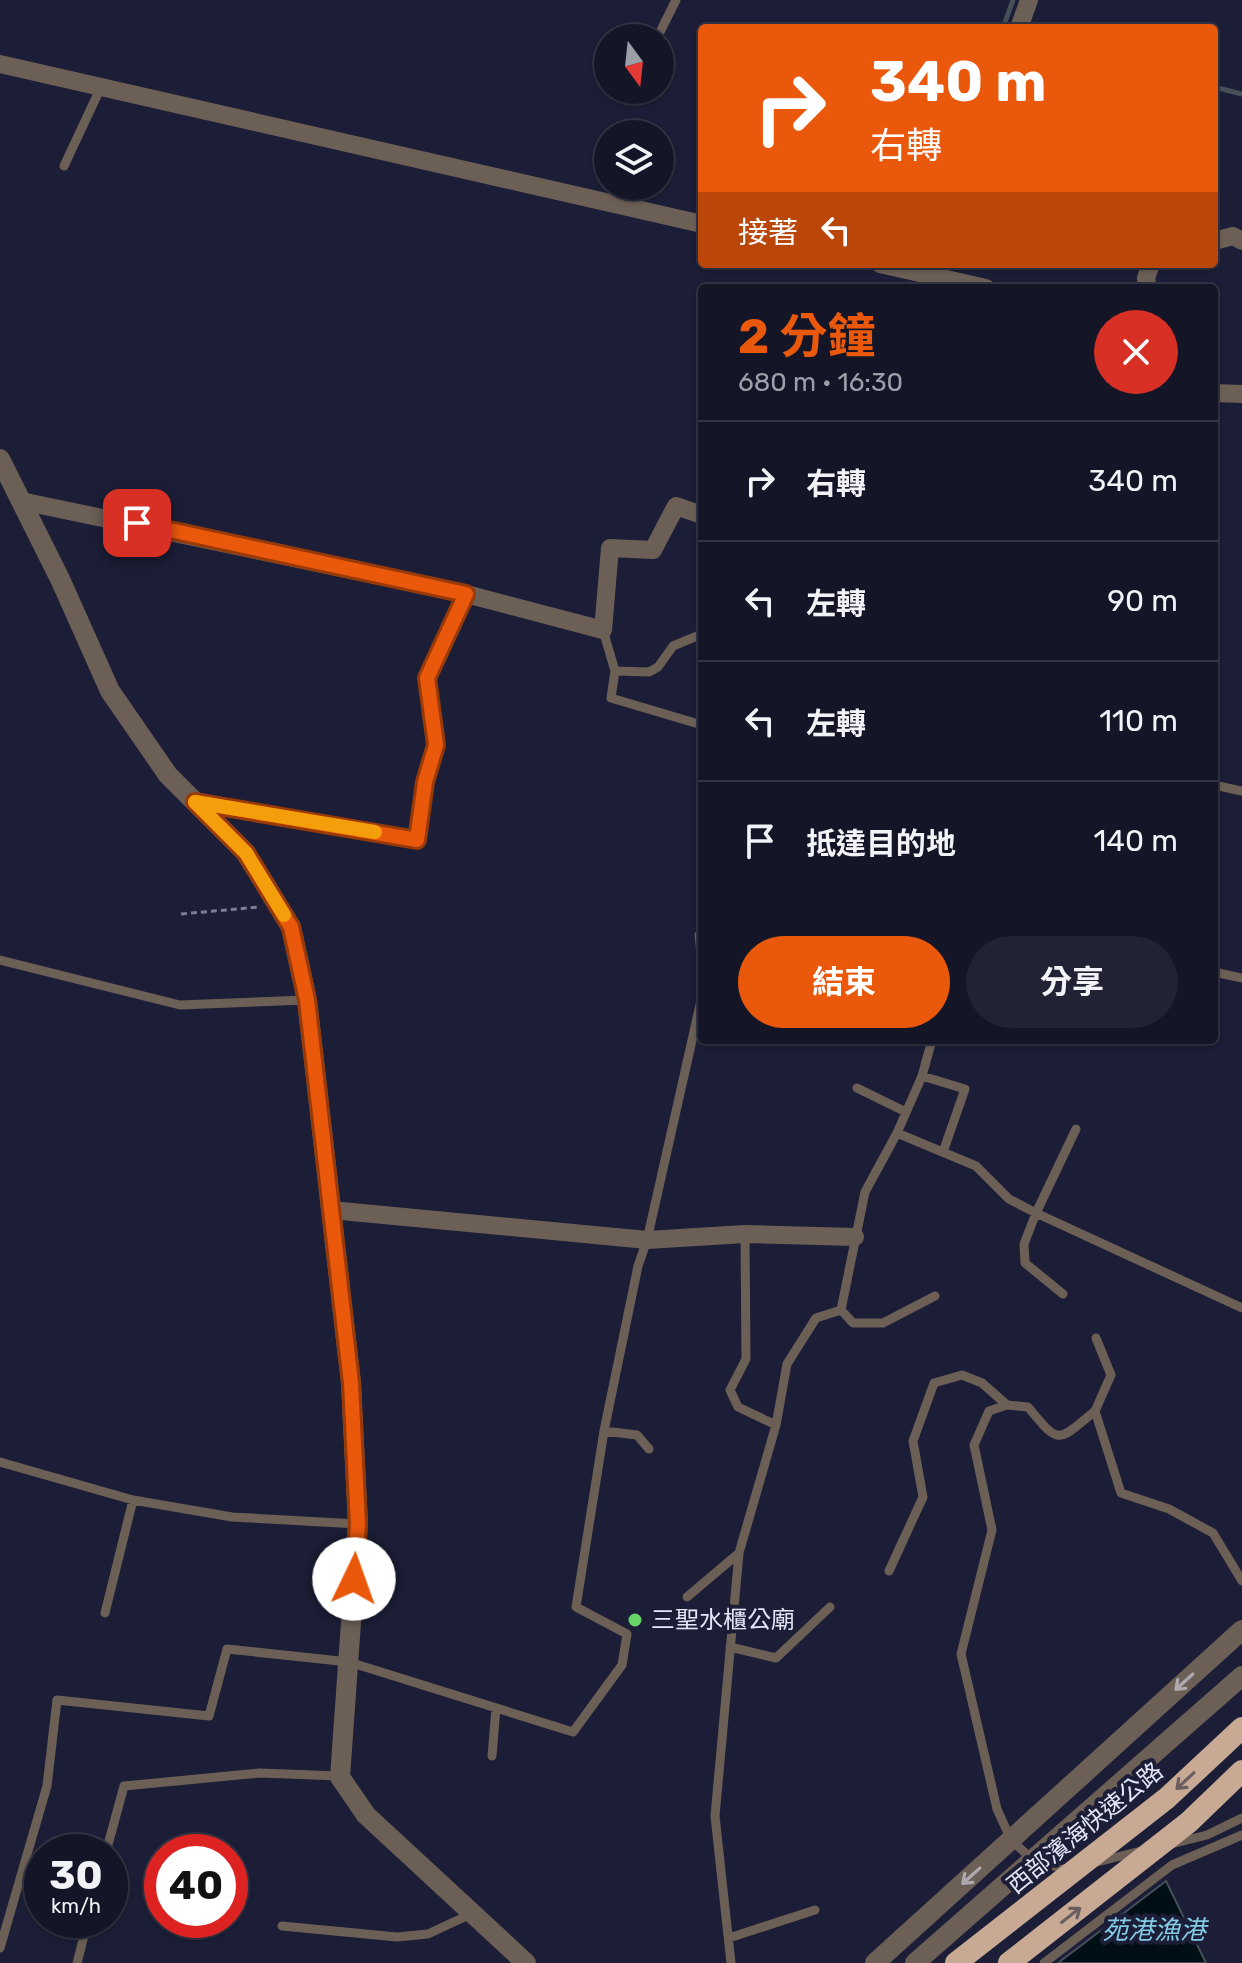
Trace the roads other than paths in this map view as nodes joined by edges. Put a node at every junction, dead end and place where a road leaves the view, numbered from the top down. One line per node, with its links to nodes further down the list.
1 (676, 0): 3 (lane)
2 (1029, 0): 4 (street)
3 (664, 24)
4 (1020, 24)
5 (0, 64): 6 (street)
6 (101, 87): 7 (lane); 8 (street)
7 (64, 166)
8 (698, 223)
9 (1218, 240): 10 (street)
10 (1242, 241)
11 (897, 268): 12 (street)
12 (932, 276): 13 (street)
13 (968, 284)
14 (1218, 393): 15 (street)
15 (1242, 394)
16 (0, 459): 17 (street)
17 (21, 501): 19 (street); 26 (street)
18 (698, 514): 20 (street)
19 (466, 594): 20 (street); 26 (lane)
20 (603, 630): 22 (lane)
21 (698, 636): 22 (lane)
22 (615, 671): 23 (lane)
23 (698, 724)
24 (1218, 786): 25 (lane)
25 (1242, 791)
26 (195, 802): 30 (street)
27 (0, 960): 30 (lane)
28 (1218, 973): 29 (lane)
29 (1242, 978)
30 (307, 1000): 39 (street)
31 (698, 1014): 43 (lane)
32 (931, 1044): 33 (lane)
33 (922, 1076): 35 (lane); 38 (lane)
34 (857, 1088): 35 (lane)
35 (906, 1112): 37 (lane)
36 (1076, 1129): 40 (lane)
37 (897, 1133): 38 (lane); 42 (lane)
38 (943, 1152): 40 (lane)
39 (331, 1210): 43 (street); 56 (street)
40 (1036, 1213): 44 (lane); 46 (lane)
41 (745, 1234): 42 (street); 43 (street); 51 (lane)
42 (855, 1237): 47 (lane)
43 (647, 1240): 52 (lane)
44 (1063, 1294)
45 (935, 1296): 47 (lane)
46 (1242, 1308)
47 (841, 1310): 51 (lane)
48 (1096, 1338): 50 (lane)
49 (1007, 1405): 50 (lane); 58 (lane); 75 (lane)
50 (1095, 1411): 59 (lane)
51 (776, 1425): 57 (lane)
52 (604, 1431): 53 (lane); 67 (lane)
53 (649, 1449)
54 (0, 1462): 55 (lane)
55 (133, 1500): 56 (lane); 62 (lane)
56 (358, 1524): 65 (street)
57 (739, 1553): 60 (lane); 64 (lane)
58 (889, 1571)
59 (1242, 1581)
60 (687, 1597)
61 (830, 1607): 64 (lane)
62 (105, 1613)
63 (1242, 1630): 75 (street, one-way to 75)
64 (730, 1647): 81 (lane)
65 (349, 1662): 67 (lane); 71 (street); 82 (lane)
66 (1242, 1676): 76 (street)
67 (496, 1708): 69 (lane)
68 (1242, 1728): 88 (highway, 西部濱海快速公路, one-way to 88, bridge)
69 (492, 1756)
70 (1242, 1771): 89 (highway, one-way to 70, bridge)
71 (340, 1777): 73 (lane); 78 (street)
72 (1242, 1818): 76 (lane)
73 (111, 1834)
74 (1242, 1835): 90 (lane)
75 (1011, 1840): 76 (lane); 86 (street, one-way to 86)
76 (1032, 1859): 87 (street)
77 (815, 1910): 81 (lane)
78 (473, 1913): 79 (lane); 84 (street)
79 (282, 1926)
80 (83, 1938): 83 (lane)
81 (729, 1938): 85 (lane)
82 (0, 1948)
83 (77, 1963)
84 (526, 1963)
85 (731, 1963)
86 (875, 1963)
87 (915, 1963)
88 (956, 1963)
89 (1009, 1963)
90 (1044, 1963)

